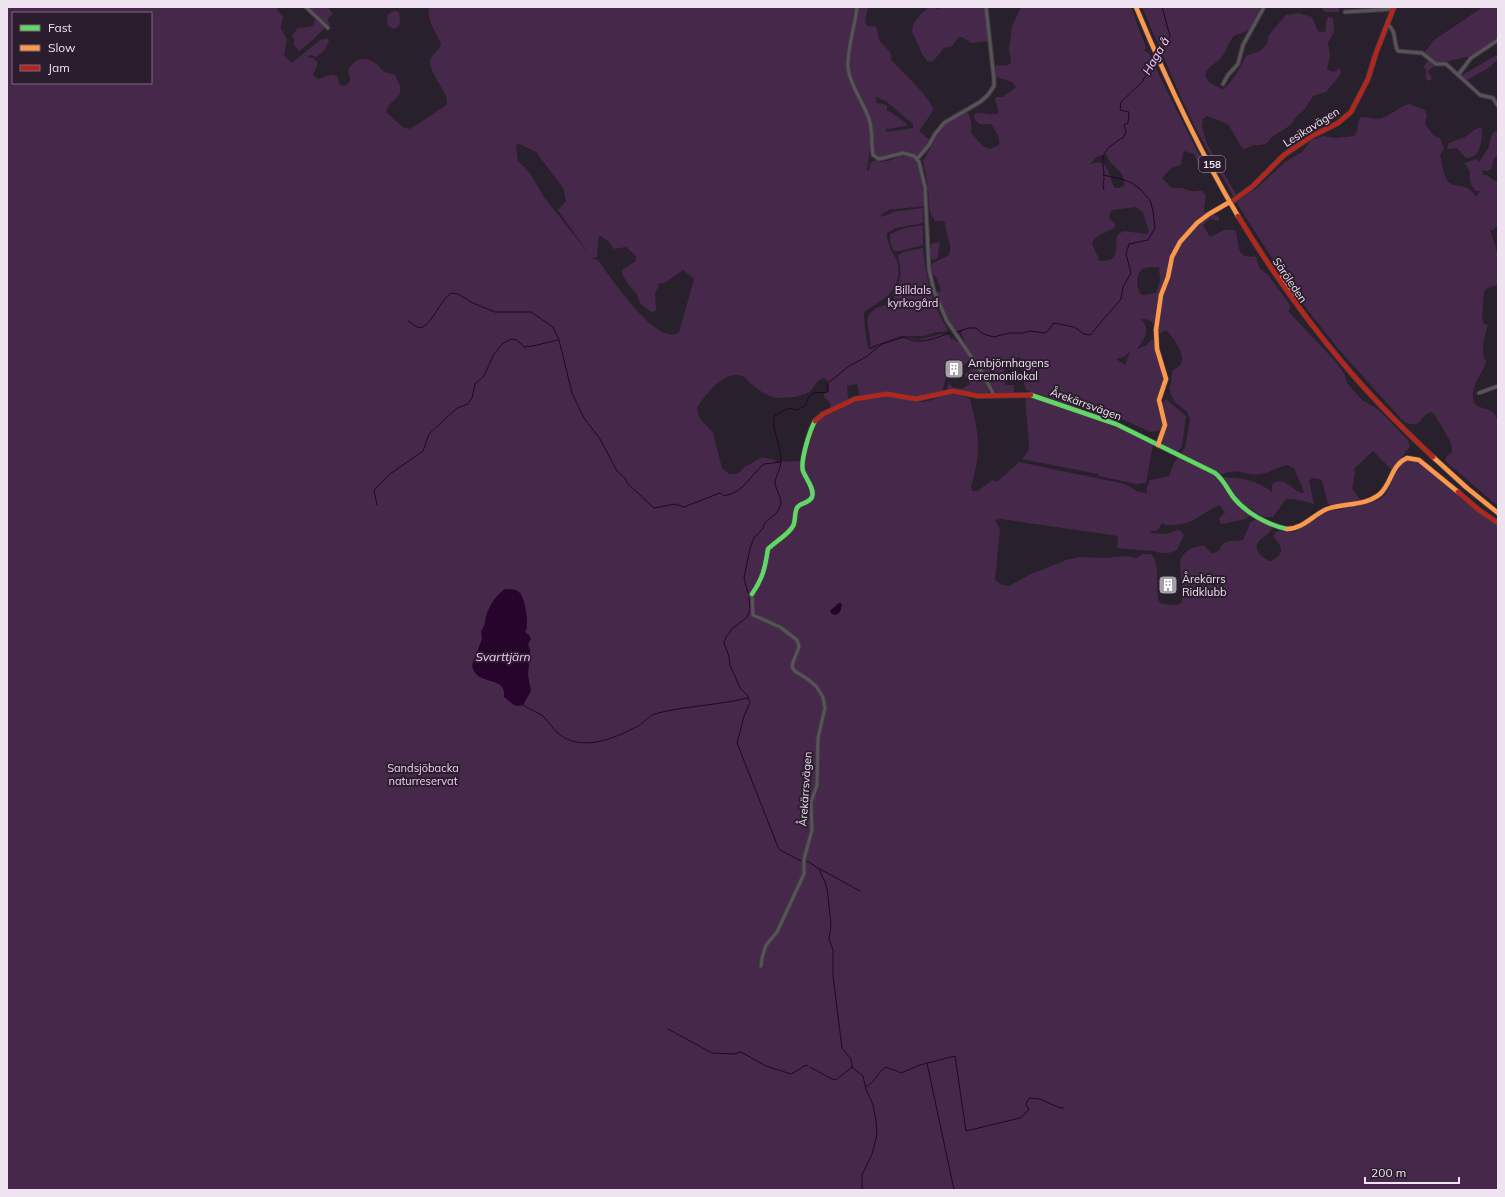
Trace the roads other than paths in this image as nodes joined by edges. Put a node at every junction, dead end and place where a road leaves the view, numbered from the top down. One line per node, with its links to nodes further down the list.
1 (306, 7): 10 (street)
2 (857, 7): 15 (street)
3 (986, 7): 15 (street)
4 (1136, 7): 23 (street, Säröleden / 158)
5 (1139, 7): 22 (street, Säröleden / 158)
6 (1264, 7): 13 (street)
7 (1394, 8): 8 (street, Lesikavägen); 9 (street, Lesikavägen)
8 (1345, 12)
9 (1388, 25): 12 (street); 16 (street, Lesikavägen)
10 (328, 28)
11 (1498, 40): 12 (street)
12 (1458, 75): 14 (street)
13 (1223, 84)
14 (1498, 106)
15 (917, 159): 20 (street)
16 (1234, 200)
17 (1228, 204): 21 (street)
18 (1498, 386): 19 (street)
19 (1480, 393)
20 (994, 395): 21 (street, Årekärrsvägen); 25 (street, Årekärrsvägen)
21 (1158, 445): 24 (street, Årekärrsvägen)
22 (1498, 509)
23 (1498, 513)
24 (1498, 523)
25 (752, 594): 26 (street, Årekärrsvägen)
26 (761, 966)

